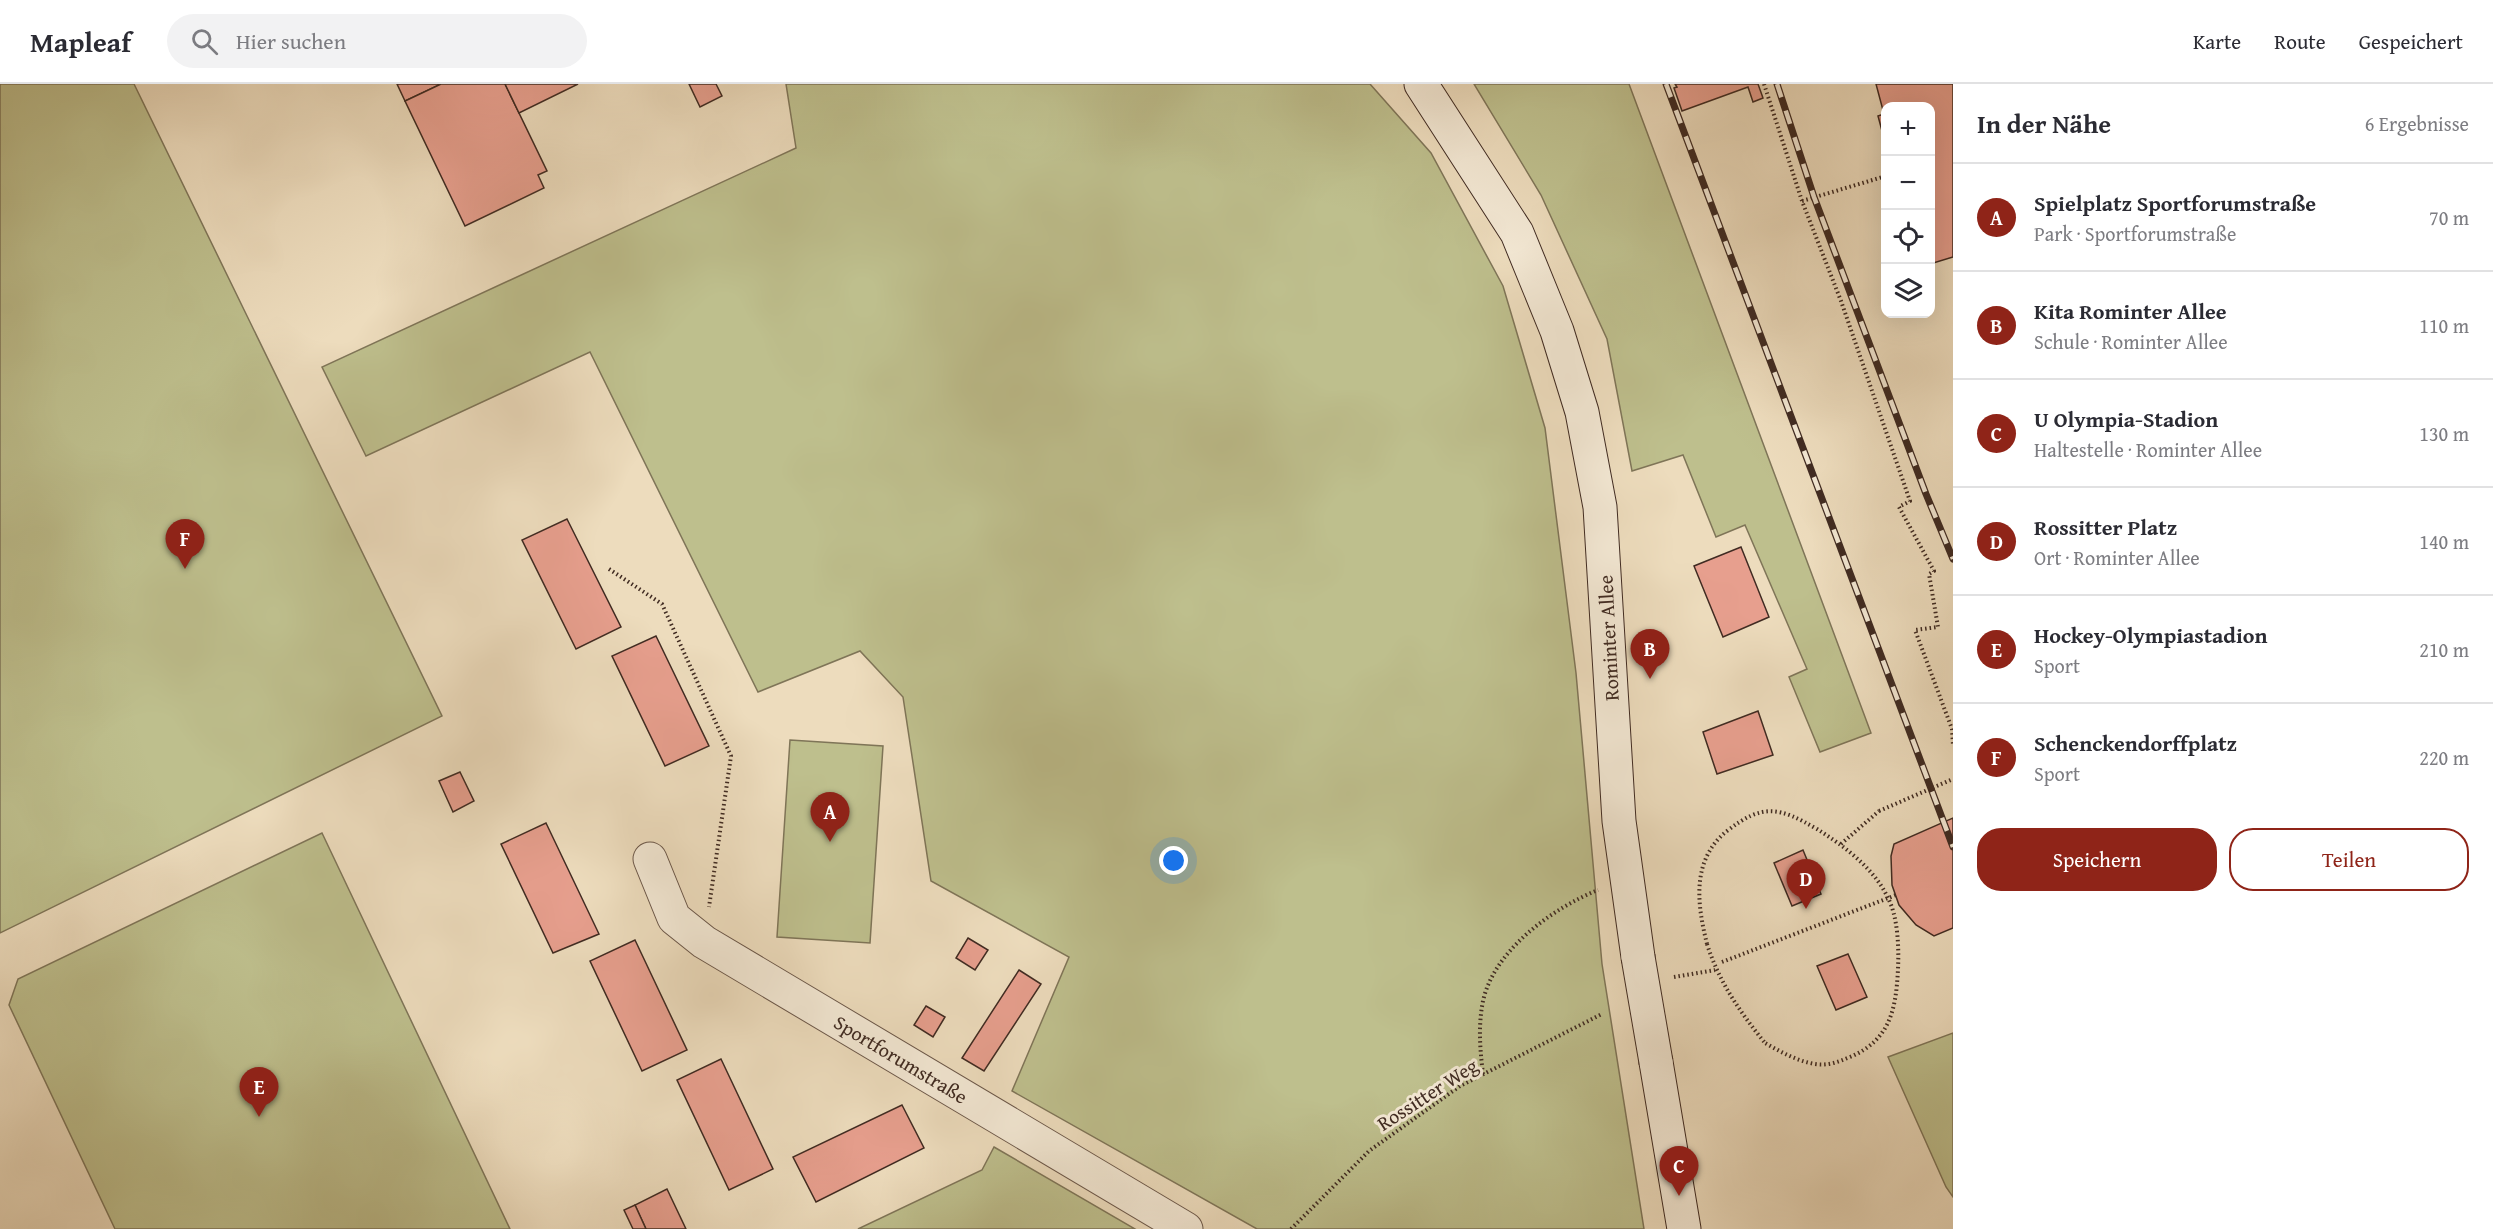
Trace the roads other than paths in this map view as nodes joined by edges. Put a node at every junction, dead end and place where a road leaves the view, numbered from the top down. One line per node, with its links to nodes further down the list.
1 (1421, 84): 4 (street, Rominter Allee, bridge)
2 (650, 859): 3 (street, Sportforumstraße)
3 (1186, 1229)
4 (1684, 1229)

